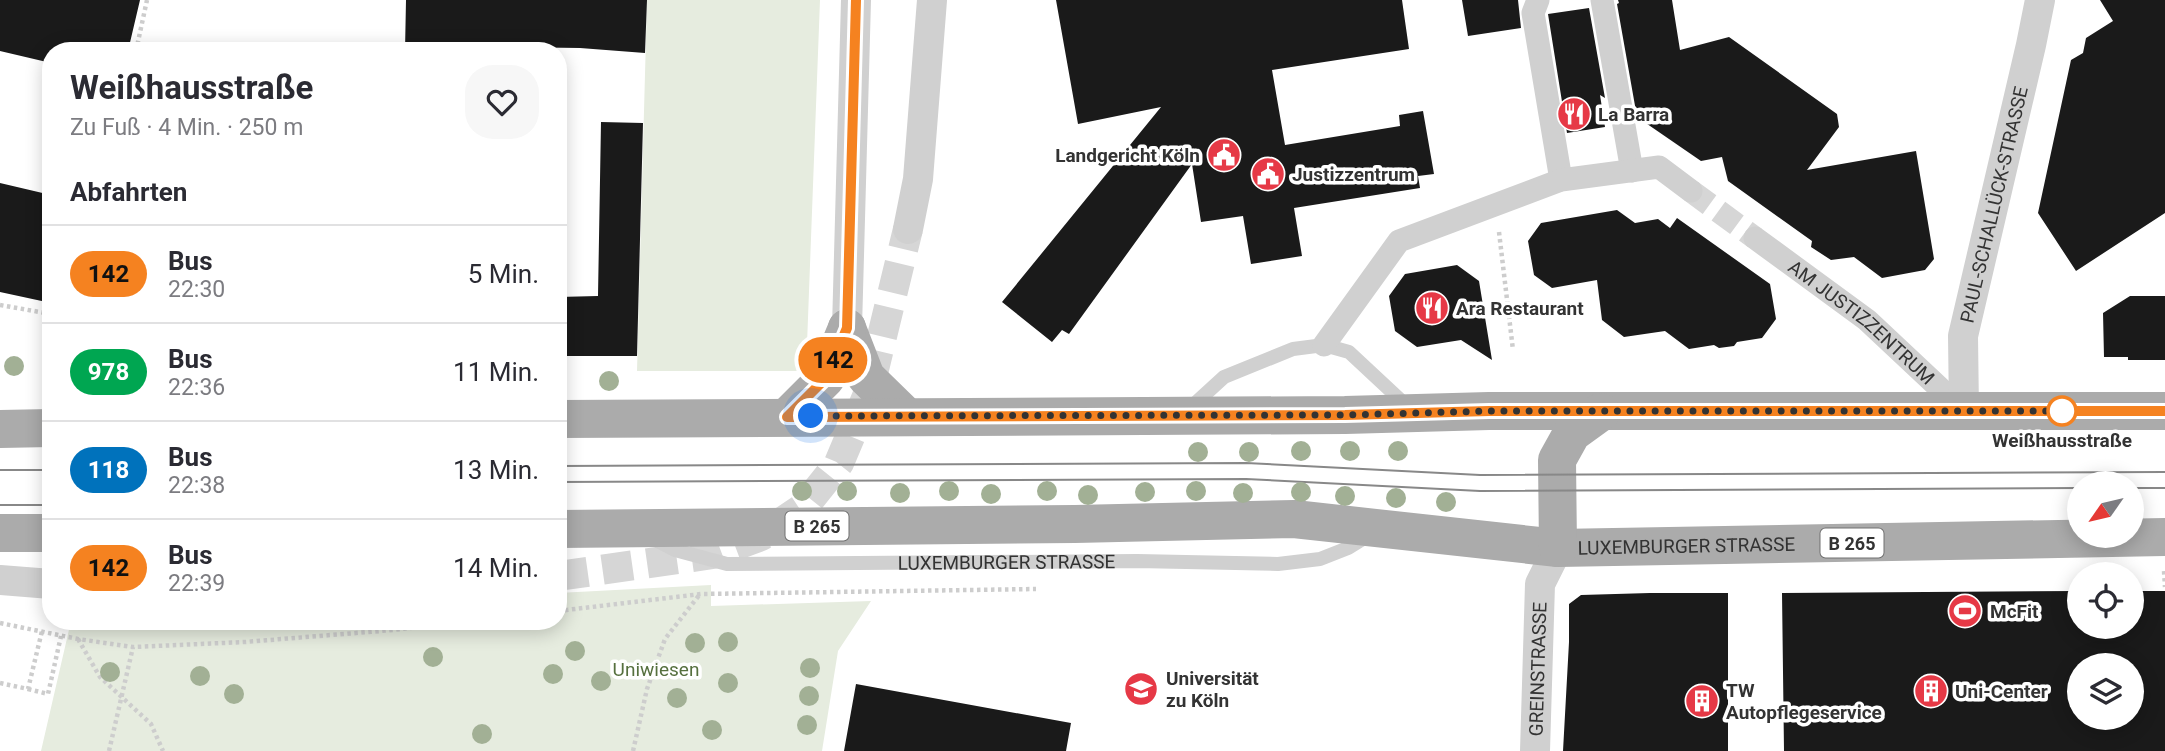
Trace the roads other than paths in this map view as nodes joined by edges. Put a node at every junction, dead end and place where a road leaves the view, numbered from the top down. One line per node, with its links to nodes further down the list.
1 (856, 0): 11 (street)
2 (932, 0): 9 (street)
3 (1538, 0): 7 (street)
4 (1602, 0): 6 (street)
5 (2039, 0): 13 (street, PAUL-SCHALLÜCK-STRASSE)
6 (1632, 171): 7 (street); 8 (street)
7 (1561, 180): 12 (street)
8 (1691, 191)
9 (908, 229)
10 (1755, 238): 13 (street, AM JUSTIZZENTRUM)
11 (847, 328): 18 (main road); 19 (main road)
12 (1324, 345): 16 (lane); 17 (lane)
13 (1964, 411): 14 (main road); 15 (main road)
14 (2165, 411)
15 (1601, 412): 16 (main road); 26 (main road)
16 (1414, 413): 17 (main road)
17 (1182, 415): 18 (main road)
18 (906, 416): 19 (main road)
19 (787, 417): 20 (main road)
20 (567, 419)
21 (42, 428): 22 (main road)
22 (0, 429)
23 (567, 529): 26 (main road, LUXEMBURGER STRASSE / B 265)
24 (0, 533): 25 (main road)
25 (42, 533)
26 (1558, 548): 27 (main road, LUXEMBURGER STRASSE / B 265); 30 (street, GREINSTRASSE)
27 (2164, 552)
28 (0, 580): 29 (street)
29 (42, 583)
30 (1535, 751)

